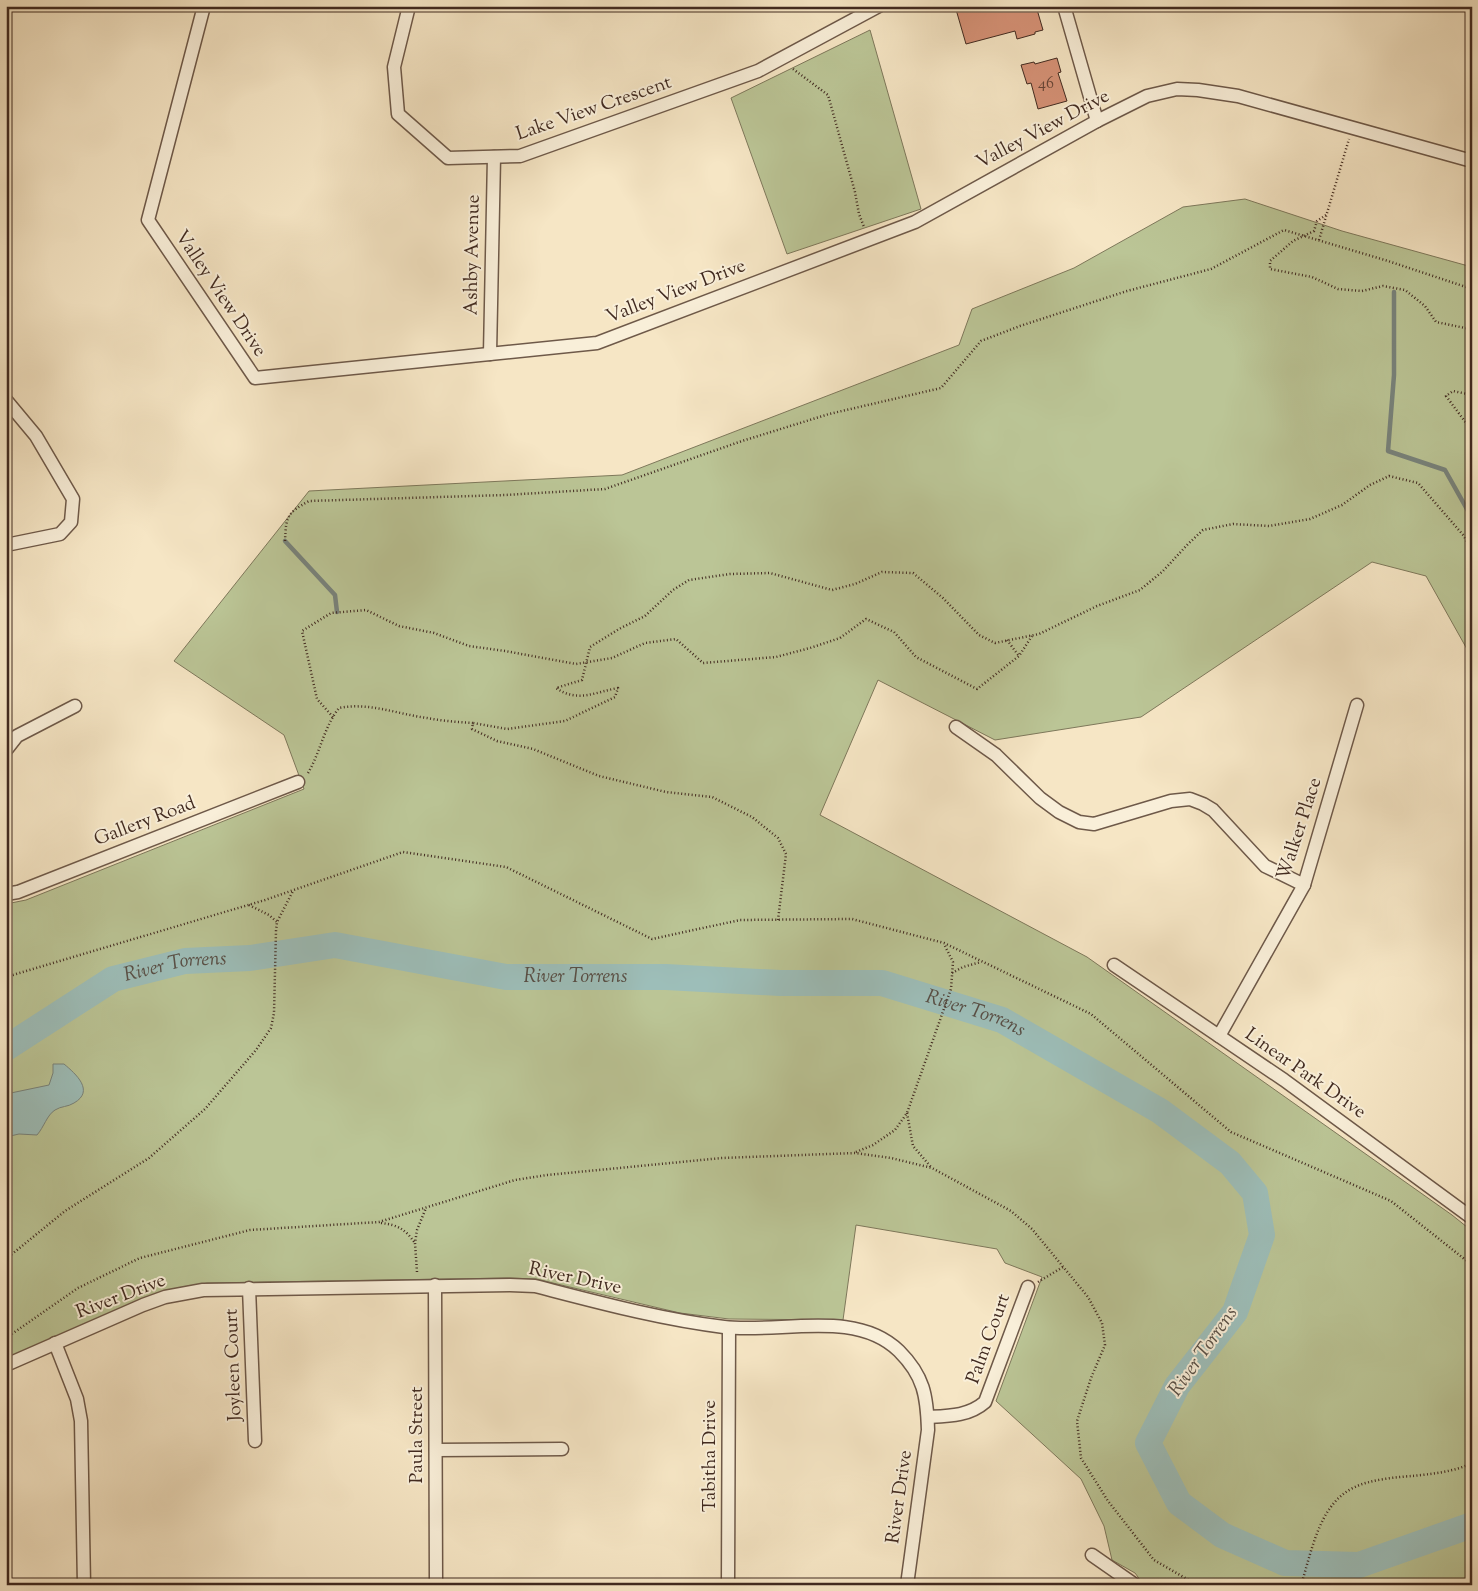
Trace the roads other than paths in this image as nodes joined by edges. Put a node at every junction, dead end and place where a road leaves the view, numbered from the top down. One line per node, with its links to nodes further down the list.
1 (204, 6): 8 (street, Valley View Drive)
2 (409, 6): 6 (street, Lake View Crescent)
3 (879, 6): 6 (street, Lake View Crescent)
4 (1064, 6): 5 (street)
5 (1097, 121): 7 (street, Valley View Drive); 8 (street, Valley View Drive)
6 (494, 157): 8 (street, Ashby Avenue)
7 (1472, 162)
8 (490, 354)
9 (6, 400): 10 (street)
10 (6, 544)
11 (1357, 705): 16 (street, Walker Place)
12 (75, 706): 14 (street)
13 (956, 727): 16 (street)
14 (6, 750)
15 (298, 782): 17 (street, Gallery Road)
16 (1304, 885): 19 (street, Walker Place)
17 (6, 894)
18 (1114, 965): 19 (street, Linear Park Drive)
19 (1219, 1036): 20 (street, Linear Park Drive)
20 (1472, 1218)
21 (435, 1285): 23 (street, River Drive); 24 (street, River Drive); 30 (street, Paula Street)
22 (1028, 1287): 27 (street, Palm Court)
23 (249, 1288): 25 (street, River Drive); 28 (street, Joyleen Court)
24 (729, 1328): 27 (street, River Drive); 34 (street, Tabitha Drive)
25 (55, 1343): 26 (street, River Drive); 32 (street)
26 (6, 1365)
27 (928, 1417): 35 (street, River Drive)
28 (255, 1441)
29 (562, 1449): 30 (street)
30 (436, 1450): 33 (street, Paula Street)
31 (1092, 1555): 36 (street)
32 (84, 1585)
33 (436, 1585)
34 (728, 1585)
35 (907, 1585)
36 (1135, 1585)

